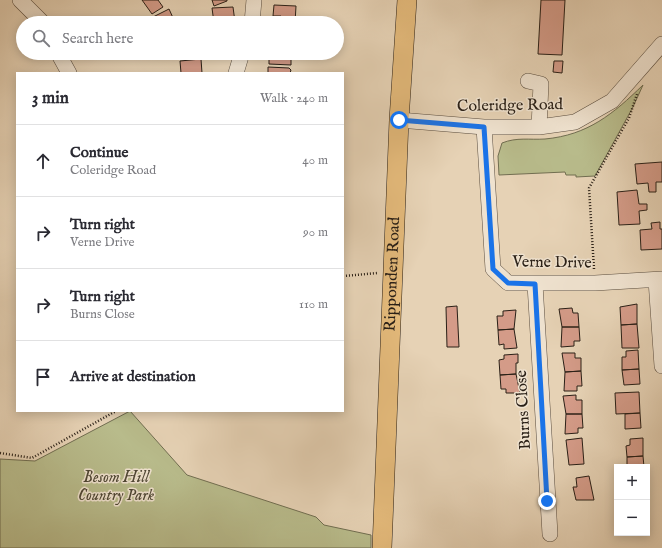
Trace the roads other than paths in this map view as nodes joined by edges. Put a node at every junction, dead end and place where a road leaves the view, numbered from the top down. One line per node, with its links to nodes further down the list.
1 (20, 0): 4 (street)
2 (254, 0): 5 (street)
3 (407, 0): 12 (main road, Ripponden Road)
4 (36, 16)
5 (253, 16)
6 (662, 44): 14 (street, Coleridge Road)
7 (62, 60): 9 (street)
8 (240, 60): 10 (street)
9 (68, 72)
10 (236, 72)
11 (528, 81): 14 (street)
12 (399, 120): 13 (street, Coleridge Road); 19 (main road, Ripponden Road)
13 (484, 127): 14 (street, Coleridge Road); 16 (street, Verne Drive)
14 (539, 127)
15 (659, 280): 16 (street, Verne Drive); 17 (street)
16 (535, 284): 18 (street, Burns Close)
17 (662, 366)
18 (550, 534)
19 (382, 548)

